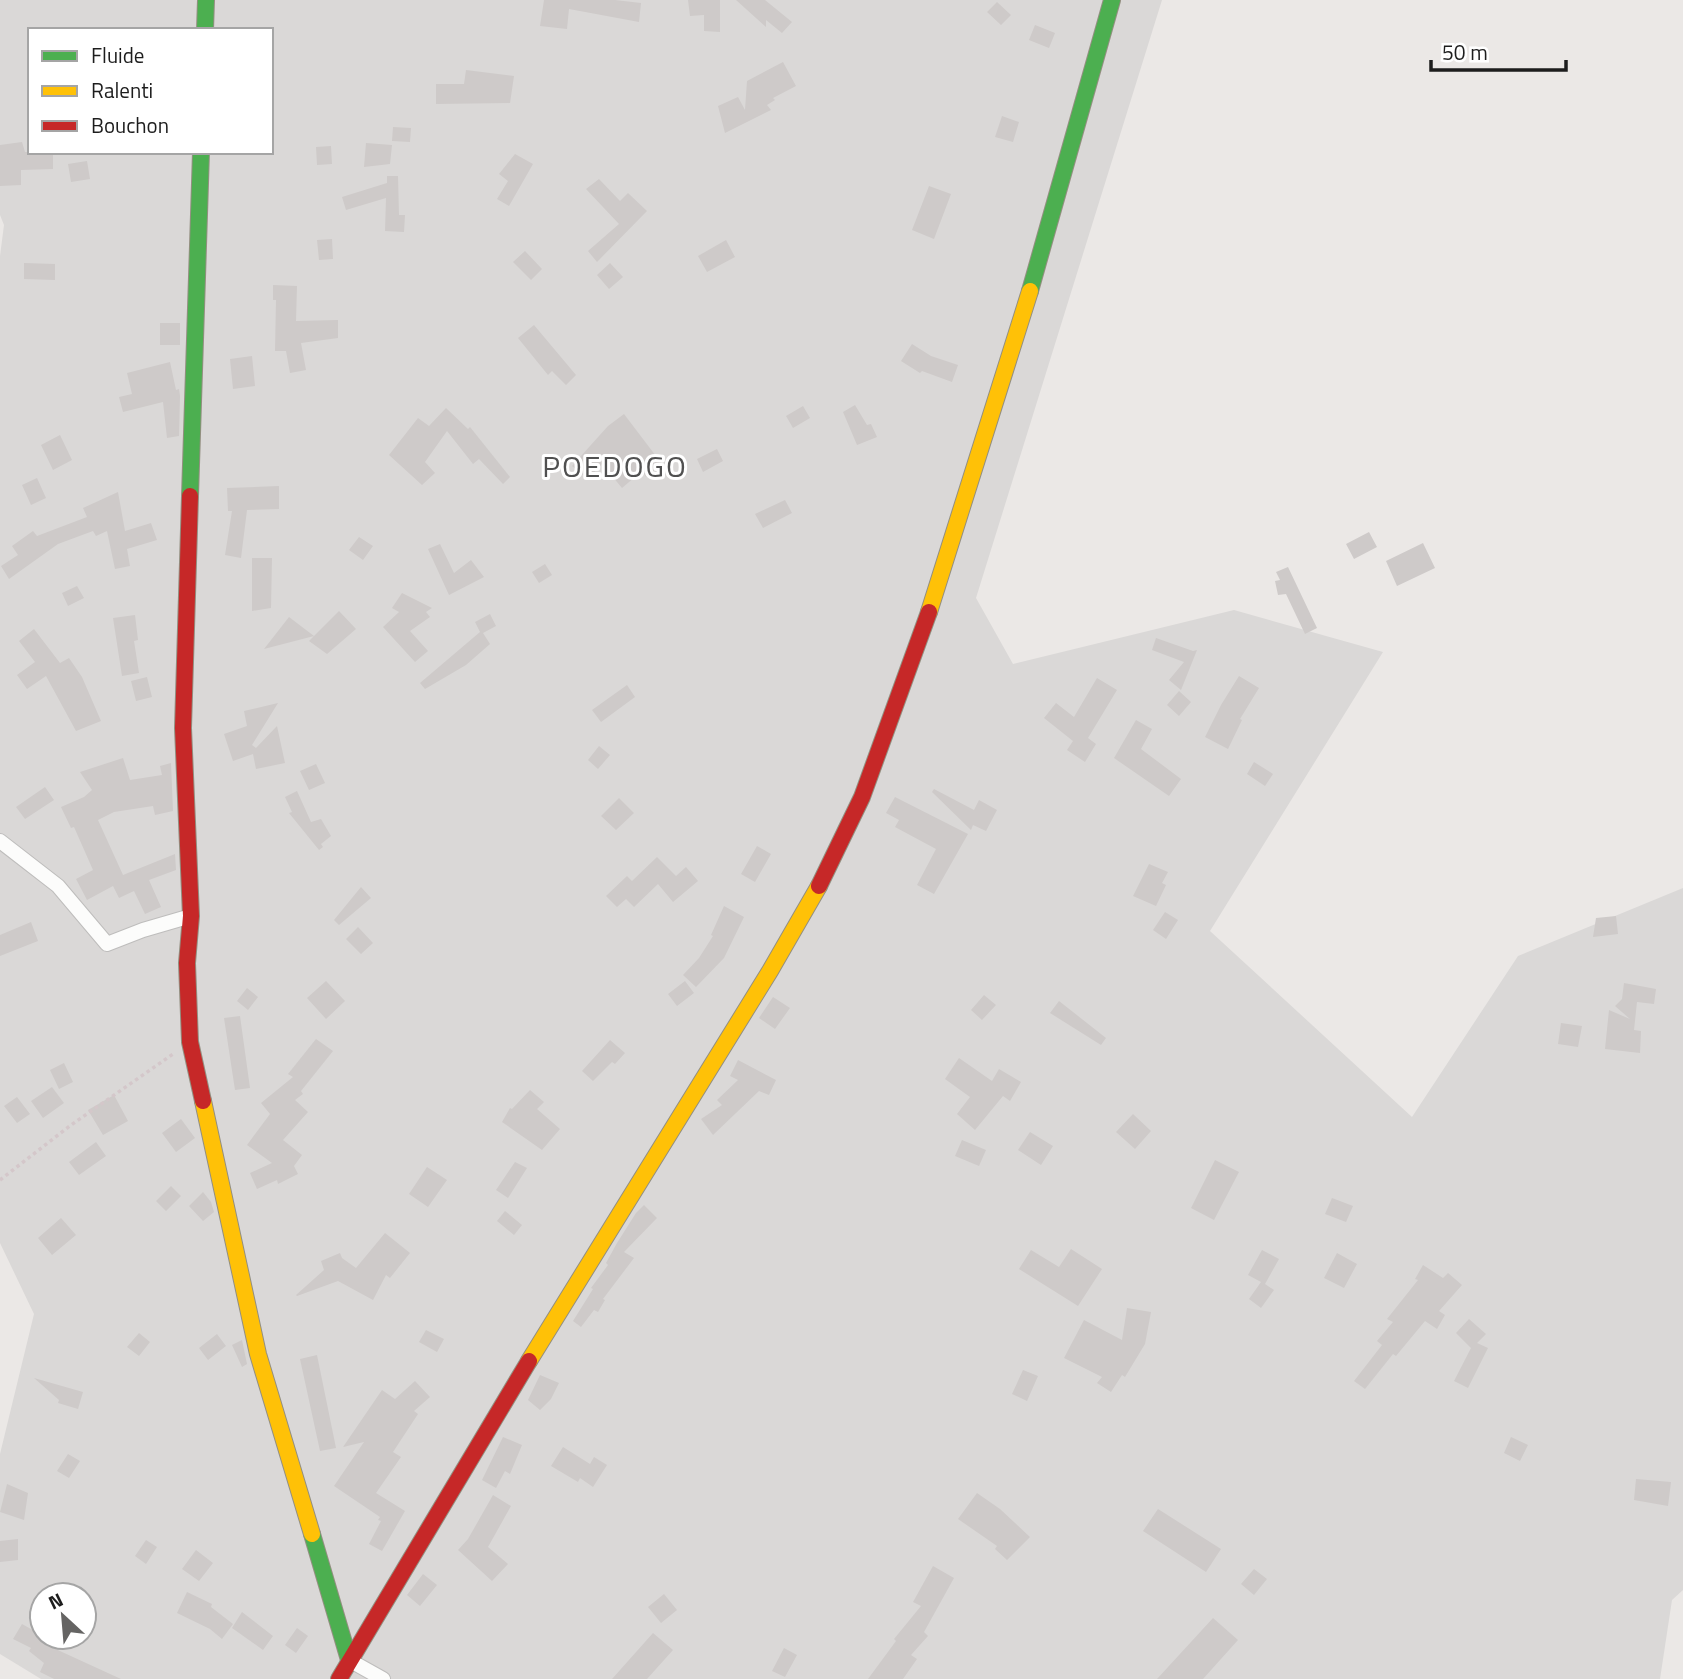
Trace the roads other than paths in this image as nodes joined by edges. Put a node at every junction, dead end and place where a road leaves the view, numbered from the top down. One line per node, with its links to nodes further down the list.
1 (206, 0): 3 (main road)
2 (1112, 0): 7 (main road)
3 (205, 28)
4 (201, 154): 6 (main road)
5 (0, 841): 6 (street)
6 (191, 916): 7 (main road)
7 (349, 1660): 8 (main road); 9 (street)
8 (339, 1679)
9 (383, 1679)

